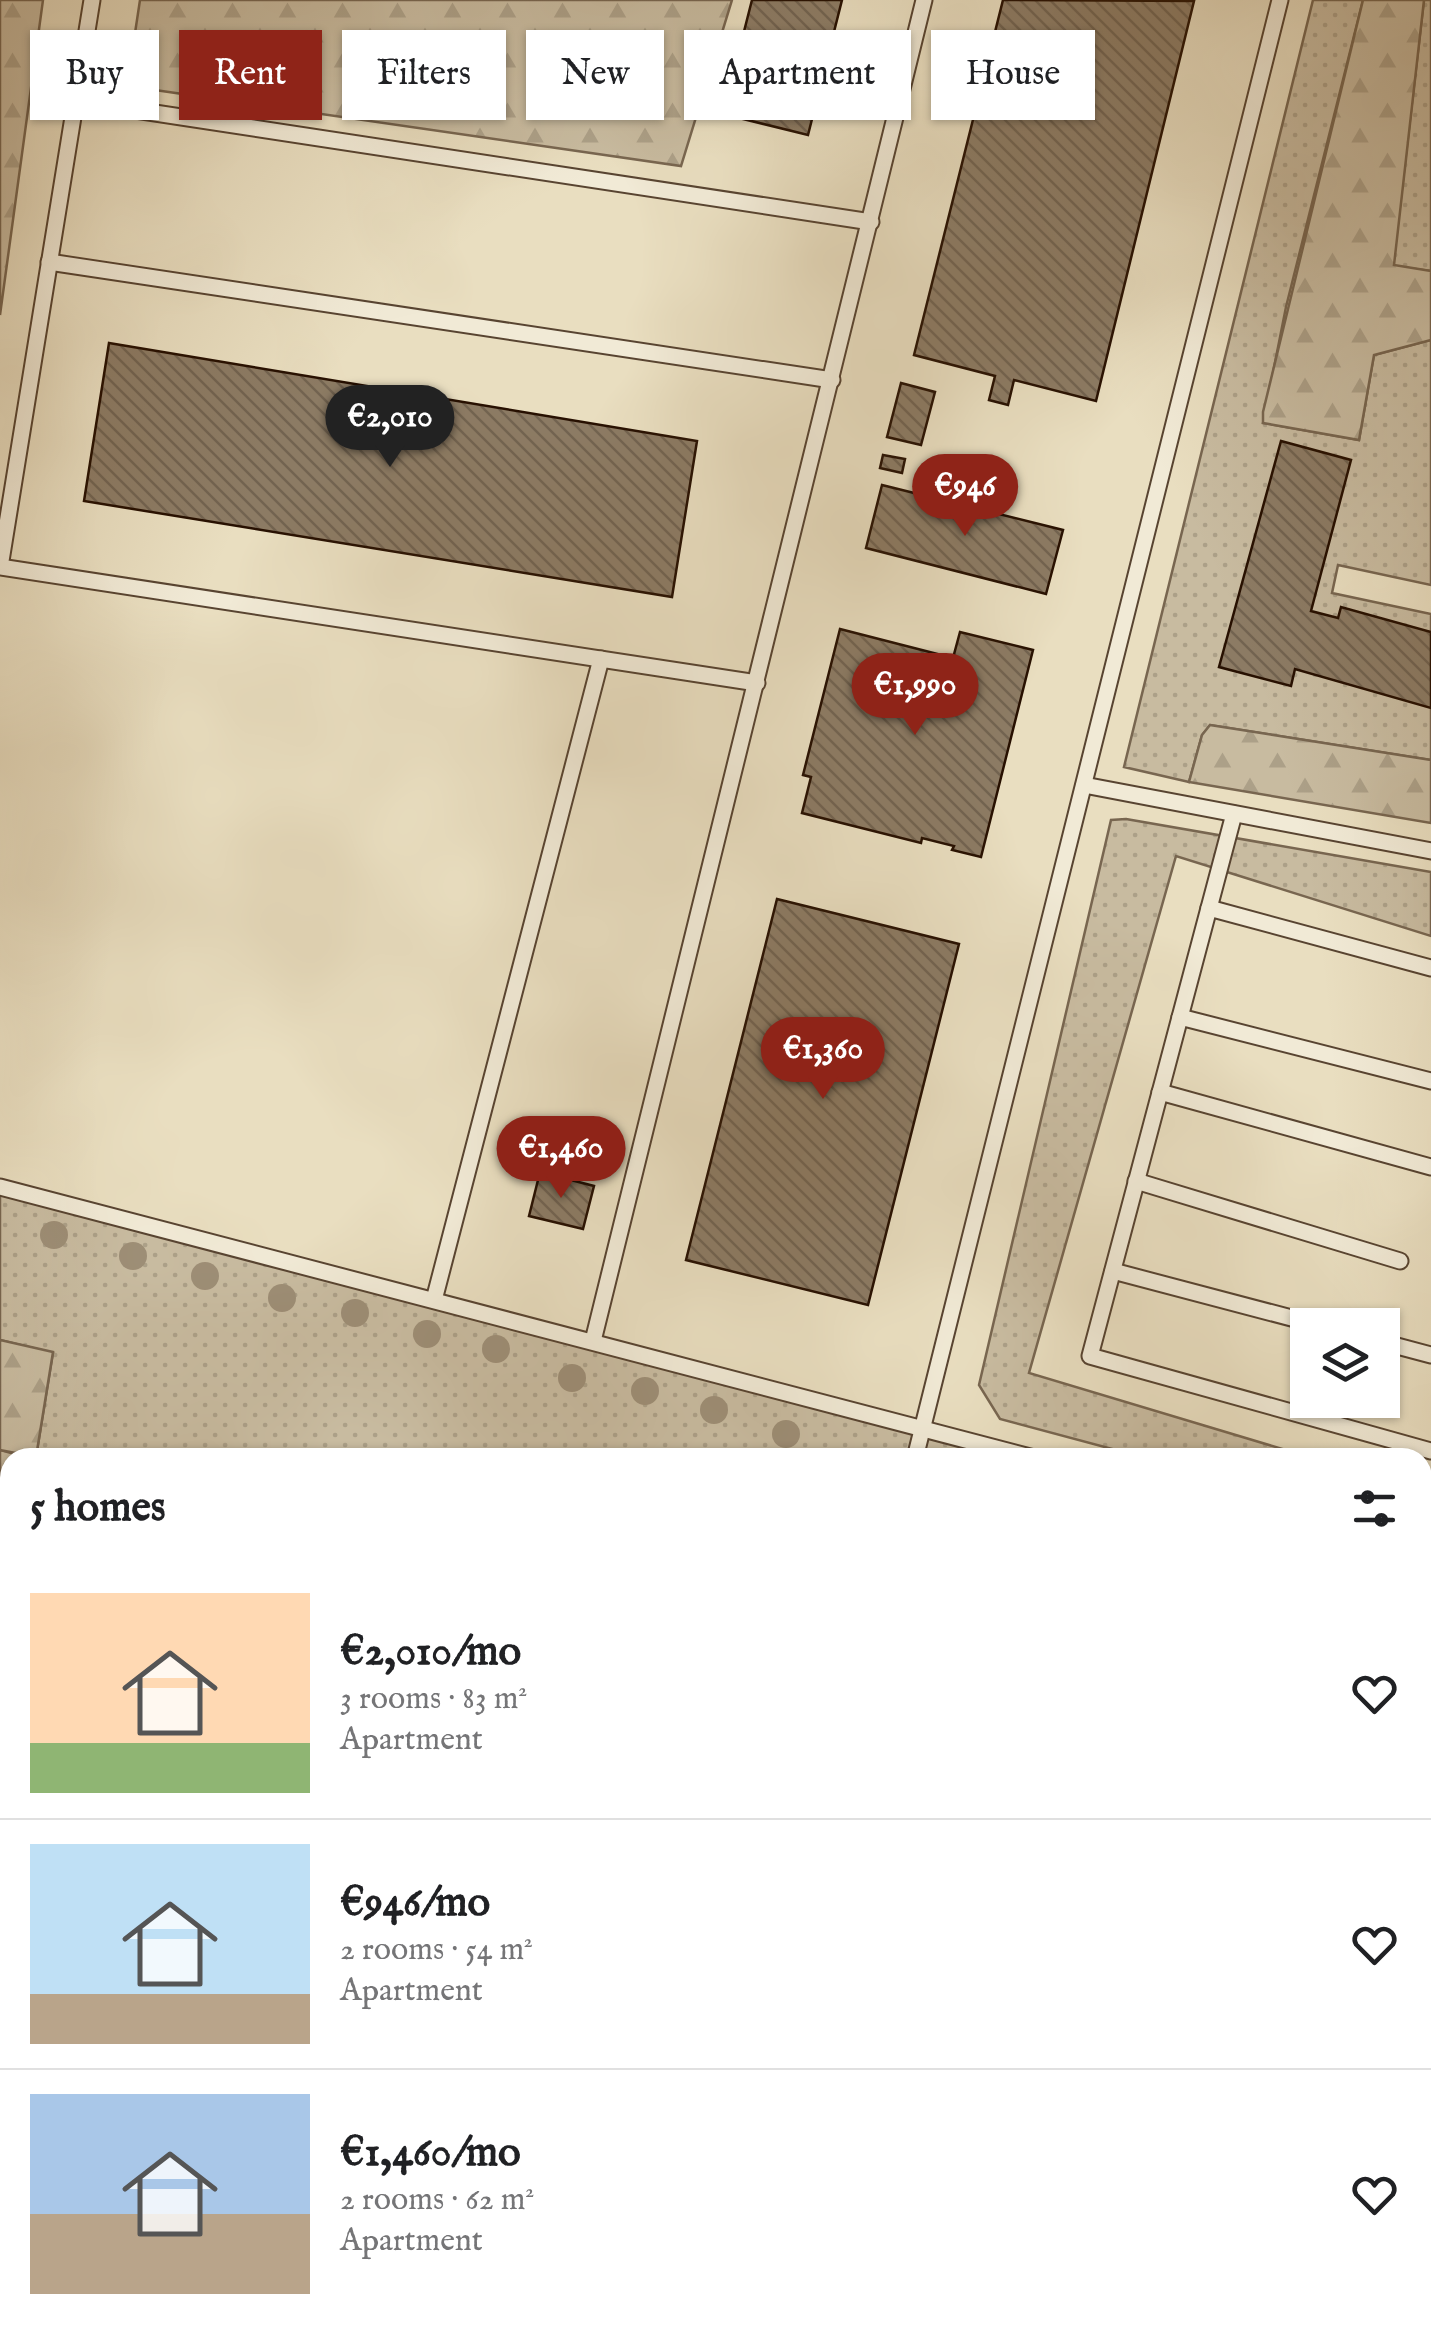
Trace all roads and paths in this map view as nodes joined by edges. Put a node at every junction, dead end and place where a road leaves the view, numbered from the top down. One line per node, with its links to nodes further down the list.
1 (92, 0): 4 (lane)
2 (924, 0): 7 (lane)
3 (1280, 0): 12 (lane)
4 (87, 30)
5 (159, 114): 7 (lane)
6 (73, 120): 8 (lane)
7 (872, 222): 9 (lane)
8 (49, 262): 9 (lane); 10 (lane)
9 (832, 380): 11 (lane)
10 (601, 659): 11 (lane); 25 (lane)
11 (757, 683): 27 (lane)
12 (1084, 785): 13 (lane); 30 (lane)
13 (1234, 814): 14 (lane); 15 (lane)
14 (1431, 851)
15 (1209, 908): 16 (lane); 17 (lane)
16 (1431, 968)
17 (1180, 1017): 18 (lane); 19 (lane)
18 (1431, 1082)
19 (1160, 1092): 20 (lane); 21 (lane)
20 (1431, 1167)
21 (1136, 1182): 23 (lane); 24 (lane)
22 (0, 1187): 25 (lane)
23 (1400, 1260)
24 (1112, 1271): 26 (lane); 33 (lane)
25 (434, 1300): 27 (lane)
26 (1290, 1318)
27 (592, 1341): 30 (lane)
28 (1400, 1347): 29 (lane)
29 (1431, 1355)
30 (923, 1428): 31 (lane); 32 (lane)
31 (917, 1448)
32 (997, 1448)
33 (1420, 1448)

